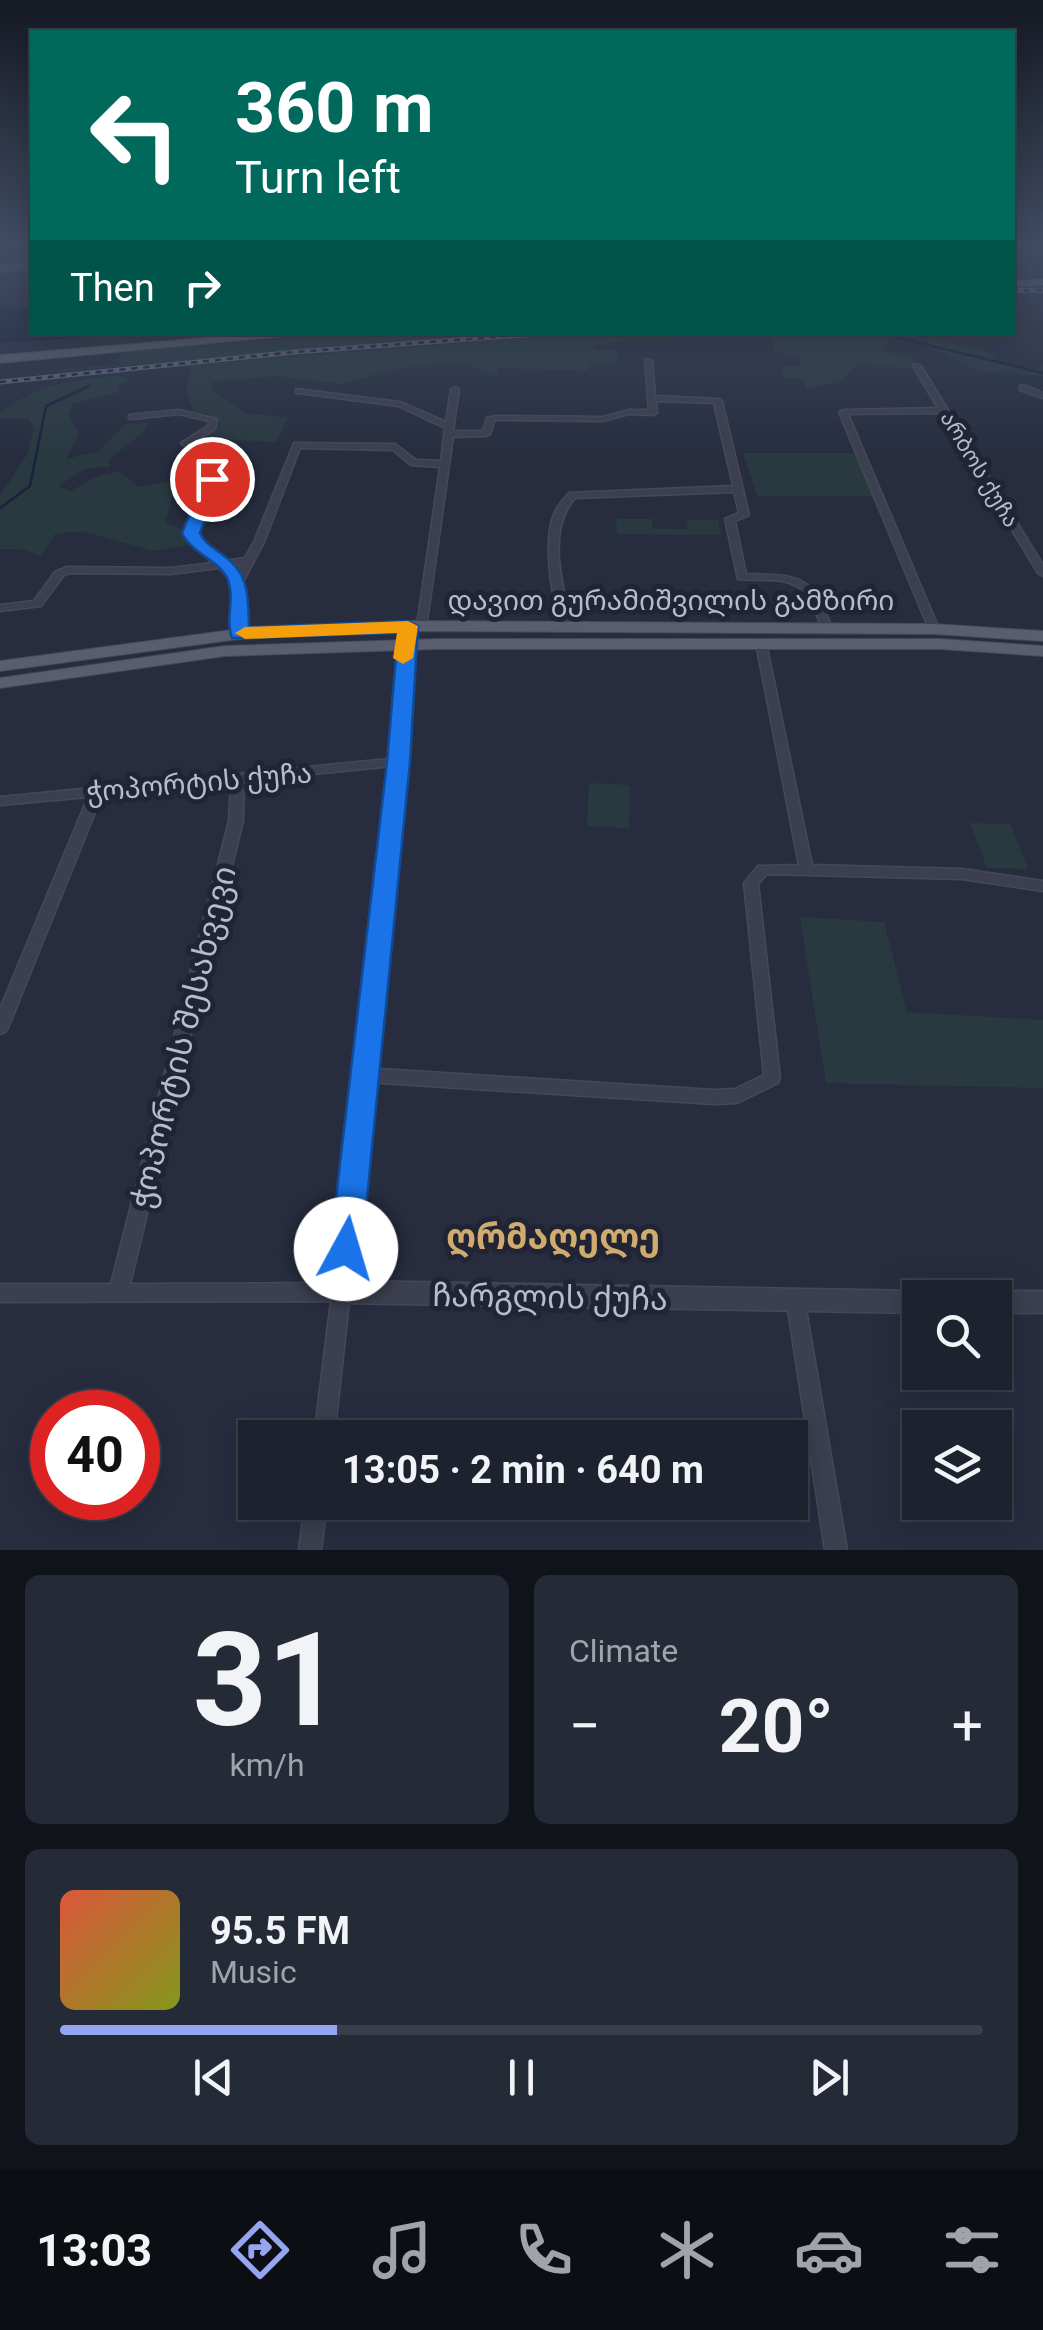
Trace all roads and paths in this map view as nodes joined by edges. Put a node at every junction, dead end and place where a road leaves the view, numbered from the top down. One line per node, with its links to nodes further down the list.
1 (195, 335): 3 (main road)
2 (289, 335): 4 (main road)
3 (0, 351)
4 (0, 359)
5 (648, 361): 11 (street)
6 (917, 366): 12 (street, არბოს ქუჩა)
7 (1023, 388): 10 (street)
8 (455, 389): 14 (street)
9 (300, 391): 14 (street)
10 (1043, 396)
11 (653, 398): 14 (street); 16 (street)
12 (944, 410): 19 (street, არბოს ქუჩა); 26 (street)
13 (132, 417): 18 (street)
14 (449, 430): 15 (street)
15 (444, 464): 17 (street); 24 (street)
16 (738, 489): 22 (street); 23 (street)
17 (249, 561): 18 (street); 20 (street)
18 (228, 566): 20 (street); 21 (street)
19 (1043, 573)
20 (238, 582): 25 (street)
21 (0, 608)
22 (566, 628): 23 (main road, დავით გურამიშვილის გამზირი); 24 (main road, დავით გურამიშვილის გამზირი)
23 (826, 629): 26 (main road, დავით გურამიშვილის გამზირი)
24 (411, 632): 25 (main road, დავით გურამიშვილის გამზირი); 28 (main road, დავით გურამიშვილის გამზირი); 31 (main road, დავით გურამიშვილის გამზირი); 32 (street)
25 (239, 634): 30 (main road, დავით გურამიშვილის გამზირი)
26 (935, 636): 27 (main road, დავით გურამიშვილის გამზირი); 28 (main road, დავით გურამიშვილის გამზირი); 29 (main road, დავით გურამიშვილის გამზირი)
27 (1043, 636)
28 (761, 643): 36 (street)
29 (1043, 652)
30 (0, 666)
31 (0, 683)
32 (398, 762): 33 (street, ჭოპორტის ქუჩა); 39 (street)
33 (238, 778): 34 (street, ჭოპორტის ქუჩა); 42 (street, ჭოპორტის შესახვევი)
34 (97, 791): 35 (street, ჭოპორტის ქუჩა); 38 (street)
35 (0, 801)
36 (806, 868): 37 (street); 39 (street)
37 (1043, 886)
38 (0, 1028)
39 (364, 1075): 40 (street)
40 (341, 1292): 42 (street, ჩარგლის ქუჩა); 43 (street, ჩარგლის ქუჩა); 47 (street)
41 (0, 1293): 42 (street, ჩარგლის ქუჩა)
42 (118, 1294)
43 (796, 1302): 44 (street, ჩარგლის ქუჩა); 50 (street)
44 (902, 1302)
45 (1012, 1302): 46 (street)
46 (1043, 1302)
47 (326, 1420)
48 (314, 1520): 49 (street)
49 (310, 1550)
50 (836, 1550)

